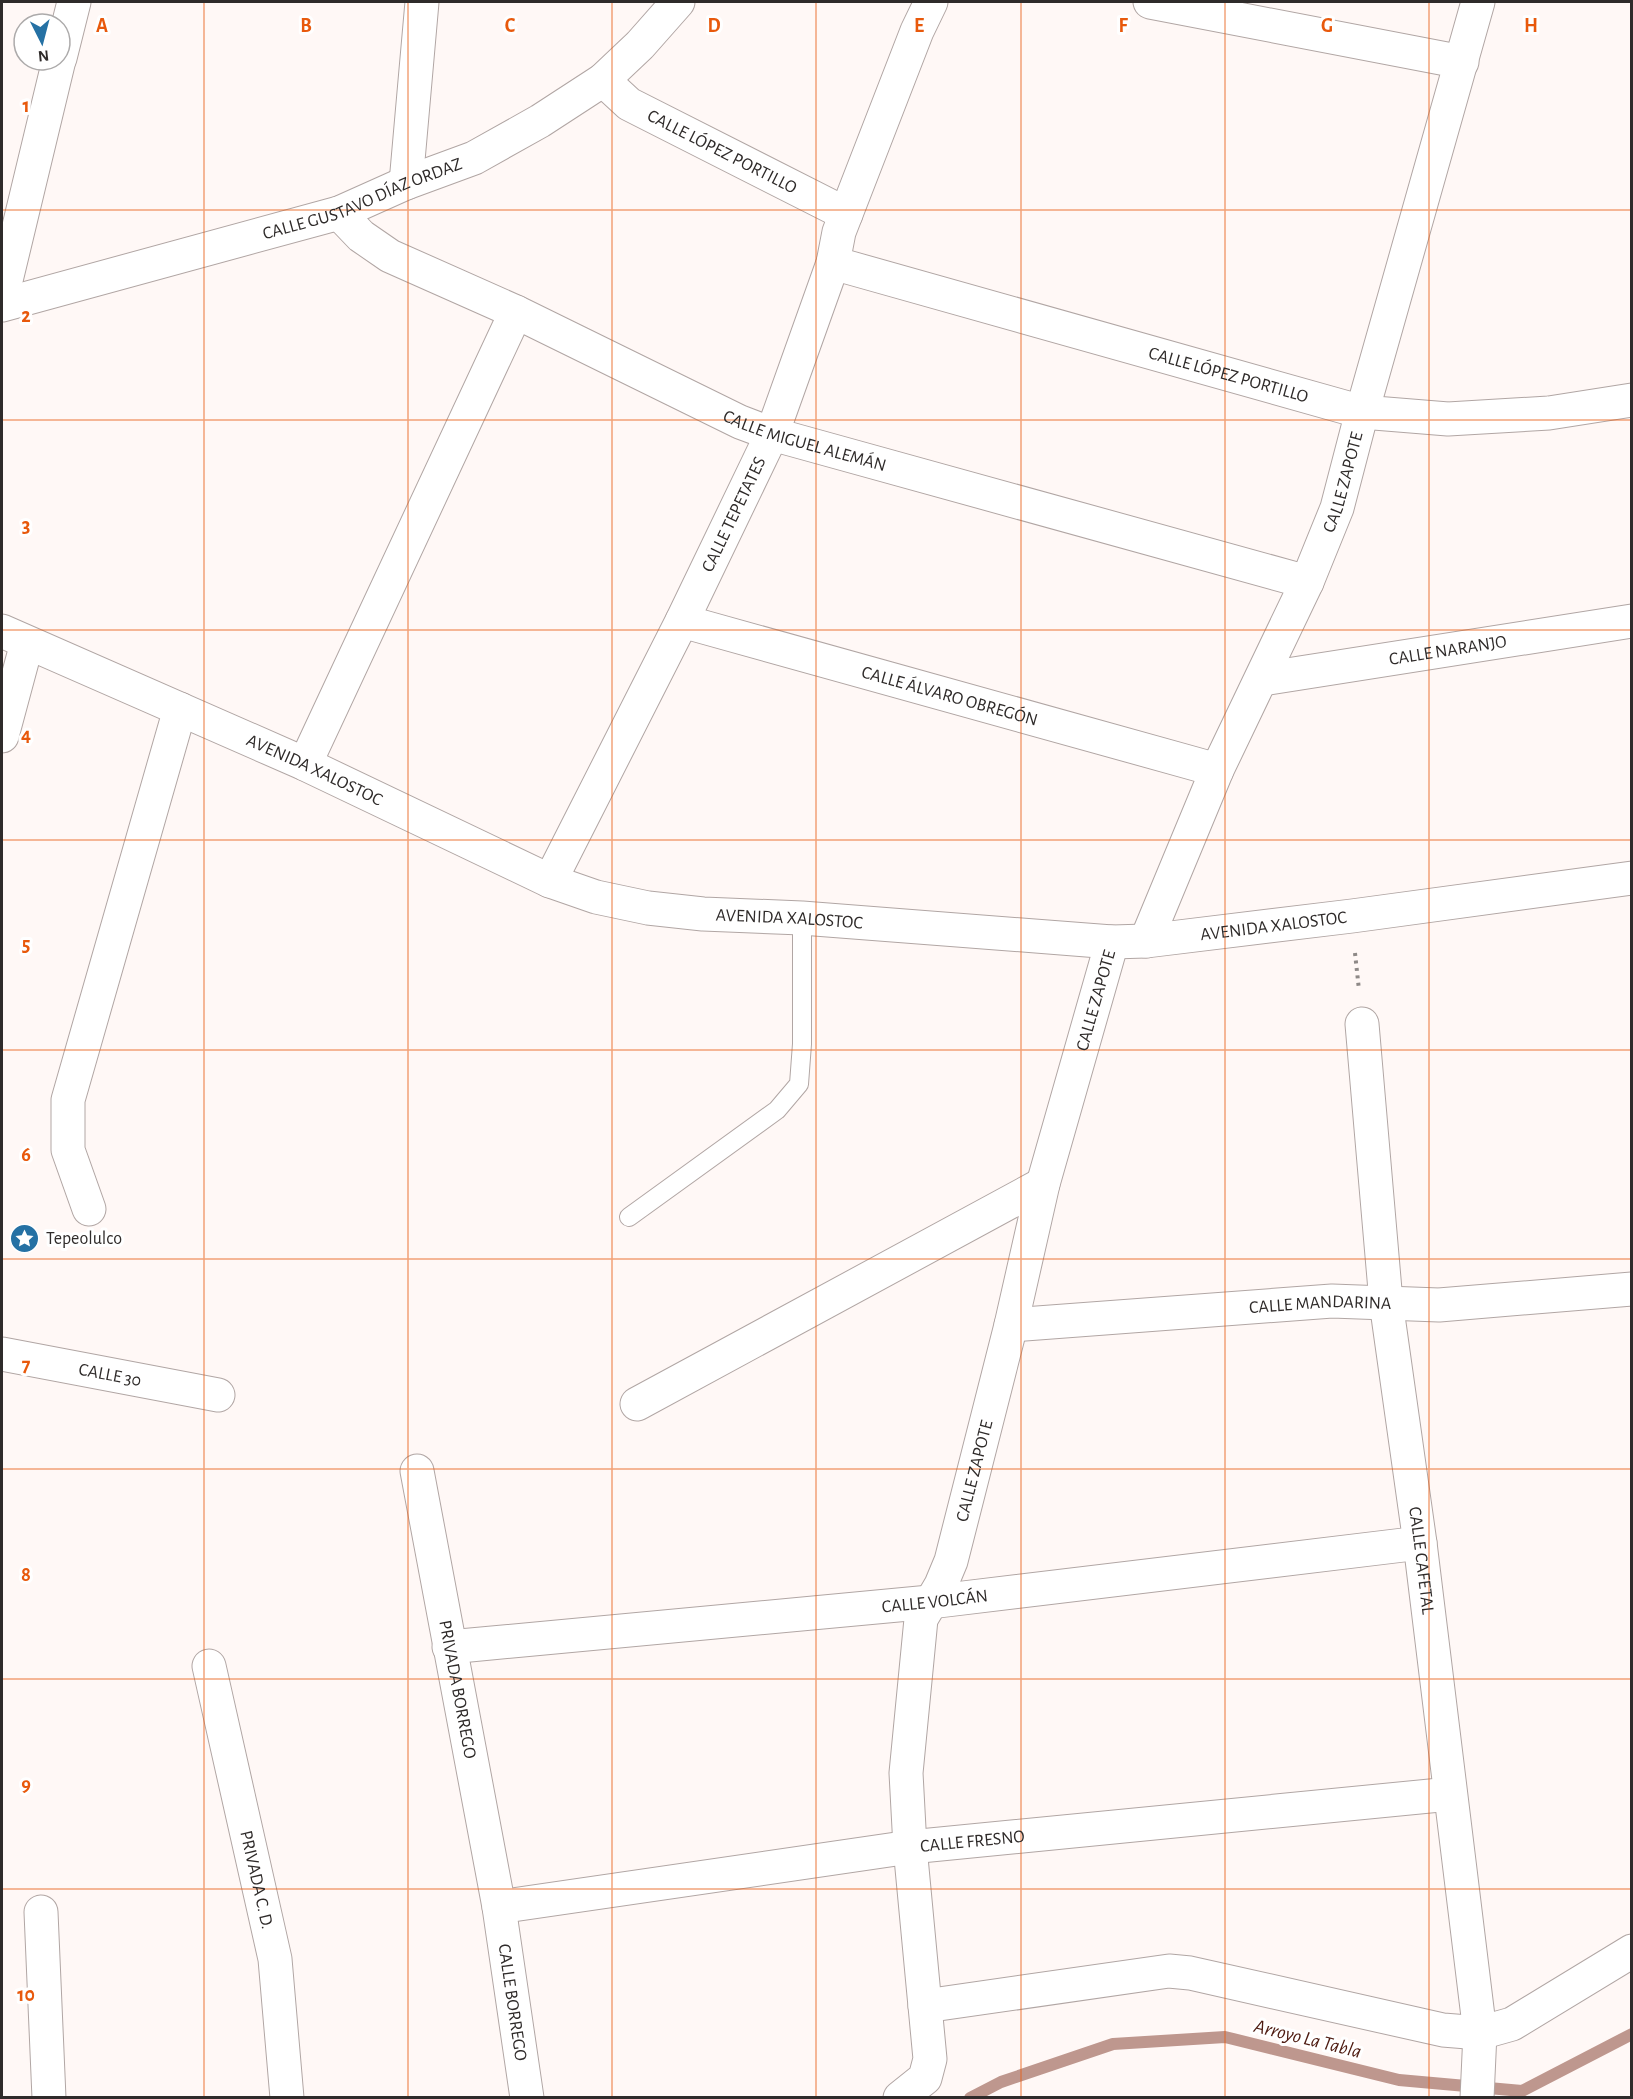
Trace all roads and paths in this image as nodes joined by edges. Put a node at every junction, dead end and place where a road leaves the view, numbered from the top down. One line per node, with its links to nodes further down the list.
1 (422, 2): 9 (street)
2 (678, 2): 8 (street, CALLE GUSTAVO DÍAZ ORDAZ)
3 (931, 2): 11 (street, CALLE TEPETATES)
4 (1150, 2): 6 (street)
5 (1478, 2): 6 (street, CALLE ZAPOTE)
6 (1462, 62): 17 (street, CALLE ZAPOTE)
7 (57, 72): 13 (street)
8 (603, 80): 9 (street, CALLE GUSTAVO DÍAZ ORDAZ); 11 (street, CALLE LÓPEZ PORTILLO)
9 (406, 183): 10 (street, CALLE GUSTAVO DÍAZ ORDAZ)
10 (339, 213): 14 (street, CALLE GUSTAVO DÍAZ ORDAZ); 15 (street, CALLE MIGUEL ALEMÁN)
11 (846, 214): 12 (street, CALLE TEPETATES)
12 (833, 263): 17 (street, CALLE LÓPEZ PORTILLO); 18 (street, CALLE TEPETATES)
13 (2, 297)
14 (2, 305)
15 (516, 312): 18 (street, CALLE MIGUEL ALEMÁN); 26 (street)
16 (1632, 400): 17 (street, CALLE LÓPEZ PORTILLO)
17 (1362, 412): 19 (street, CALLE ZAPOTE)
18 (772, 434): 19 (street, CALLE MIGUEL ALEMÁN); 20 (street, CALLE TEPETATES)
19 (1307, 582): 23 (street, CALLE ZAPOTE)
20 (682, 621): 27 (street, CALLE ÁLVARO OBREGÓN); 29 (street, CALLE TEPETATES)
21 (1632, 621): 23 (street, CALLE NARANJO)
22 (14, 637): 24 (street, AVENIDA XALOSTOC); 25 (street)
23 (1262, 679): 27 (street, CALLE ZAPOTE)
24 (180, 709): 26 (street, AVENIDA XALOSTOC); 36 (street)
25 (2, 736)
26 (305, 764): 29 (street, AVENIDA XALOSTOC)
27 (1217, 770): 32 (street, CALLE ZAPOTE)
28 (1632, 878): 30 (street, AVENIDA XALOSTOC)
29 (550, 881): 31 (street, AVENIDA XALOSTOC)
30 (1352, 916): 32 (street, AVENIDA XALOSTOC); 34 (path)
31 (802, 918): 33 (street, AVENIDA XALOSTOC); 37 (lane)
32 (1146, 941): 33 (street, AVENIDA XALOSTOC)
33 (1112, 942): 35 (street, CALLE ZAPOTE)
34 (1362, 1024): 39 (street, CALLE CAFETAL)
35 (1043, 1184): 40 (street, CALLE ZAPOTE); 43 (street)
36 (89, 1209)
37 (629, 1217)
38 (1632, 1289): 39 (street, CALLE MANDARINA)
39 (1386, 1302): 40 (street, CALLE MANDARINA); 45 (street, CALLE CAFETAL)
40 (1011, 1325): 46 (street, CALLE ZAPOTE)
41 (2, 1354): 42 (street, CALLE 30)
42 (218, 1395)
43 (637, 1404)
44 (417, 1471): 47 (street, PRIVADA BORREGO)
45 (1420, 1543): 46 (street, CALLE VOLCÁN); 49 (street, CALLE CAFETAL)
46 (930, 1602): 47 (street, CALLE VOLCÁN); 50 (street, CALLE ZAPOTE)
47 (449, 1647): 51 (street, PRIVADA BORREGO)
48 (209, 1666): 57 (street, PRIVADA C. D.)
49 (1450, 1794): 50 (street, CALLE FRESNO); 55 (street, CALLE CAFETAL)
50 (910, 1847): 51 (street, CALLE FRESNO); 54 (street, CALLE ZAPOTE)
51 (499, 1907): 58 (street, CALLE BORREGO)
52 (41, 1912): 56 (street)
53 (1632, 1951): 55 (street)
54 (925, 2006): 55 (street); 59 (street, CALLE ZAPOTE)
55 (1480, 2043): 60 (street, CALLE CAFETAL)
56 (49, 2097)
57 (287, 2097)
58 (527, 2097)
59 (900, 2097)
60 (1477, 2097)

